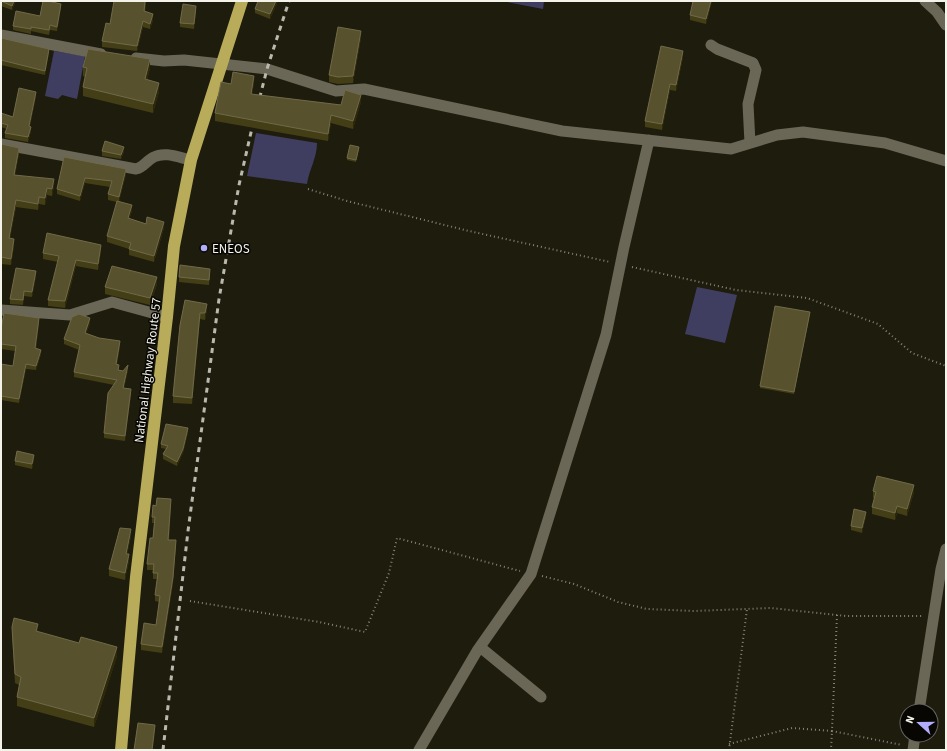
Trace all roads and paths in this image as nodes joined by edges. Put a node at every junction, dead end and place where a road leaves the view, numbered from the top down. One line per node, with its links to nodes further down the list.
1 (242, 1): 6 (highway, National Highway Route 57)
2 (925, 1): 3 (street)
3 (946, 24)
4 (1, 35): 6 (street)
5 (711, 45): 8 (street)
6 (220, 64): 7 (street); 10 (highway, National Highway Route 57)
7 (649, 140): 8 (street); 13 (street)
8 (750, 143): 11 (street)
9 (1, 144): 10 (street)
10 (191, 160): 15 (highway, National Highway Route 57)
11 (946, 161)
12 (308, 189): 13 (path)
13 (620, 264): 16 (path); 18 (street)
14 (1, 310): 15 (street)
15 (168, 317): 29 (highway, National Highway Route 57)
16 (946, 366)
17 (946, 550): 22 (street)
18 (532, 574): 19 (path); 20 (path); 23 (street)
19 (190, 601)
20 (748, 609): 21 (path); 27 (path)
21 (837, 615): 22 (path); 26 (path)
22 (935, 616): 25 (street)
23 (480, 647): 24 (street); 30 (street)
24 (541, 698)
25 (920, 703)
26 (832, 731): 27 (path); 28 (path); 32 (path)
27 (729, 744): 31 (path)
28 (913, 749)
29 (121, 750)
30 (419, 750)
31 (729, 750)
32 (831, 750)

